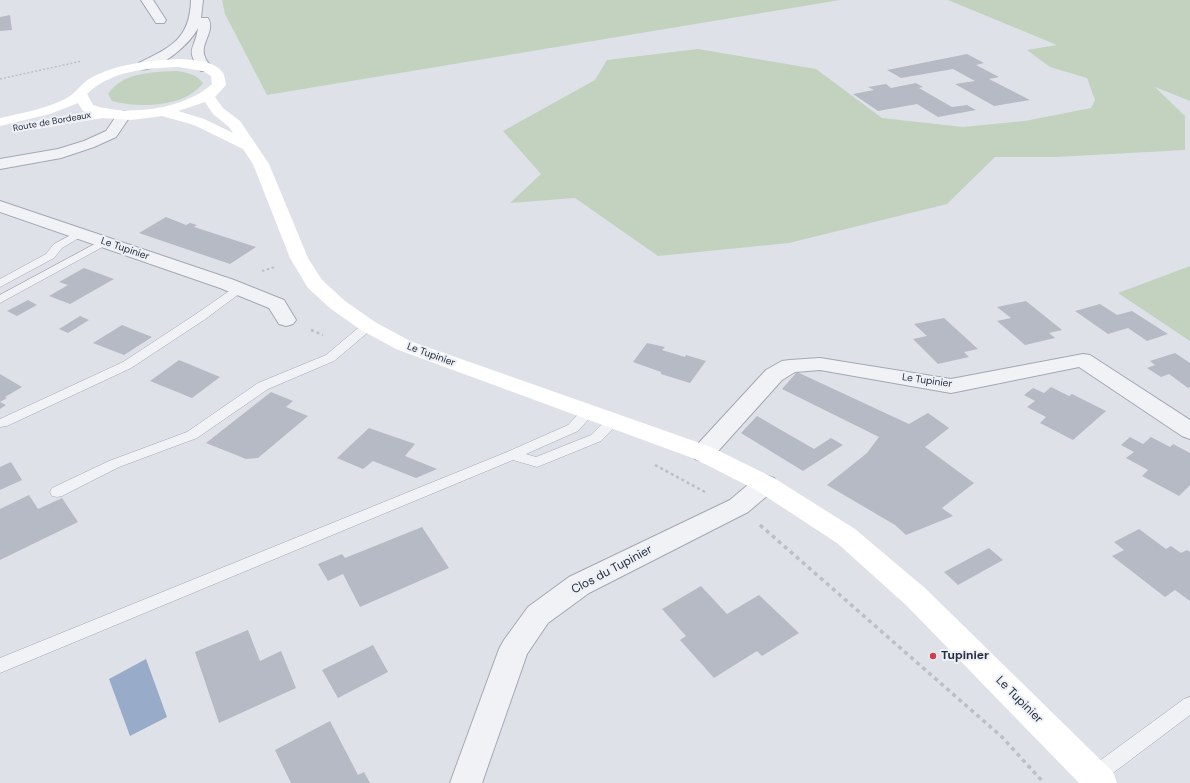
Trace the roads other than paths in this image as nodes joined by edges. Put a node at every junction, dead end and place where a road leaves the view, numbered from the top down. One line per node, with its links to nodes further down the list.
1 (146, 0): 3 (street)
2 (197, 4): 4 (street); 5 (street)
3 (160, 20)
4 (144, 66): 5 (main road, Route de Bordeaux); 6 (main road, Route de Bordeaux)
5 (206, 68): 7 (main road)
6 (81, 95): 9 (main road); 11 (main road, Route de Bordeaux)
7 (208, 97): 8 (main road); 13 (main road, Le Tupinier)
8 (165, 112): 10 (main road); 13 (main road)
9 (104, 113): 10 (main road); 12 (main road, Route de Bordeaux)
10 (124, 115): 14 (street)
11 (0, 122)
12 (0, 131)
13 (251, 147): 22 (main road, Le Tupinier)
14 (0, 164)
15 (0, 206): 16 (street, Le Tupinier)
16 (80, 233): 17 (street, Le Tupinier); 18 (lane)
17 (104, 242): 19 (street, Le Tupinier); 20 (lane)
18 (0, 284)
19 (239, 289): 21 (street, Le Tupinier); 25 (lane)
20 (0, 300)
21 (286, 320)
22 (368, 326): 23 (main road, Le Tupinier); 30 (lane)
23 (588, 412): 24 (main road, Le Tupinier); 28 (lane)
24 (613, 421): 27 (main road, Le Tupinier); 28 (lane)
25 (2, 423)
26 (1190, 431): 27 (street, Le Tupinier)
27 (703, 453): 29 (main road, Le Tupinier)
28 (512, 455): 31 (lane)
29 (765, 484): 33 (main road, Le Tupinier); 34 (street, Clos du Tupinier)
30 (57, 492)
31 (0, 666)
32 (1190, 705): 33 (lane)
33 (1097, 779)
34 (466, 783)

